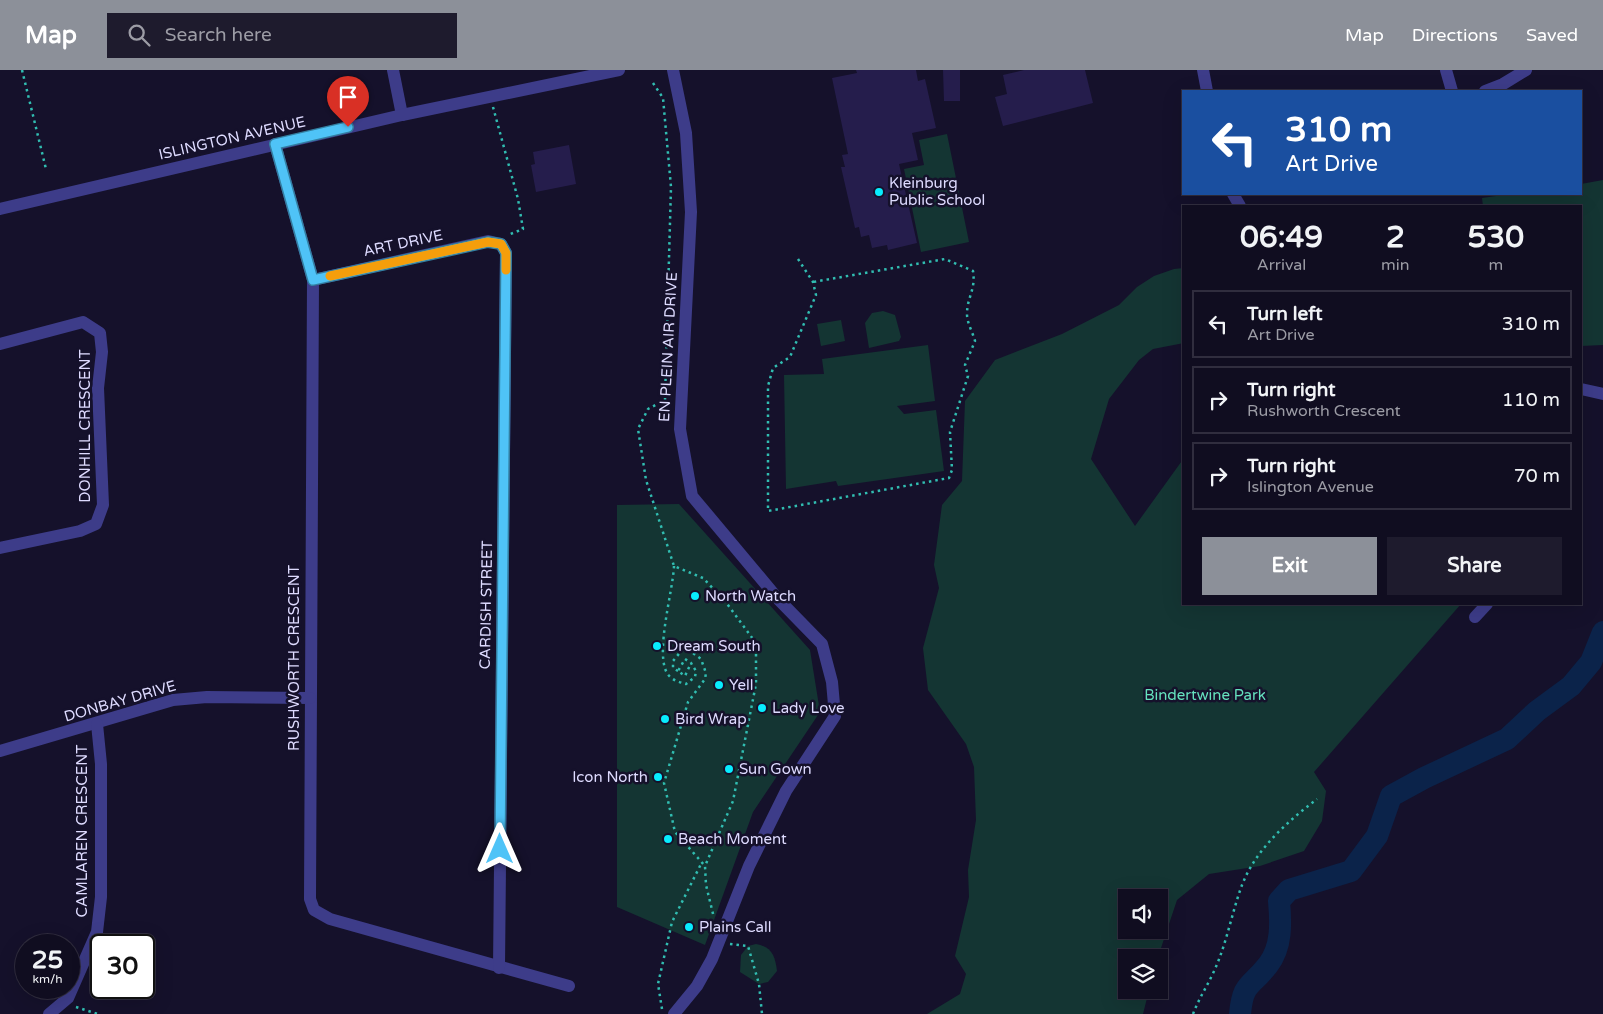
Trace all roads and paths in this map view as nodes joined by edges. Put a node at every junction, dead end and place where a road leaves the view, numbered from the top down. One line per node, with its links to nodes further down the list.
1 (22, 70): 15 (path)
2 (393, 70): 13 (street)
3 (619, 70): 12 (street, ISLINGTON AVENUE)
4 (673, 70): 36 (street, EN PLEIN AIR DRIVE)
5 (1203, 70): 9 (street)
6 (1446, 70): 10 (street)
7 (1526, 70): 11 (street)
8 (653, 83): 25 (path)
9 (1207, 90)
10 (1452, 90)
11 (1488, 90)
12 (490, 96): 13 (street, ISLINGTON AVENUE); 17 (path)
13 (402, 115): 14 (street, ISLINGTON AVENUE)
14 (275, 144): 16 (street, ISLINGTON AVENUE); 19 (street, RUSHWORTH CRESCENT)
15 (46, 169)
16 (0, 209)
17 (501, 244): 19 (street, ART DRIVE); 37 (street, CARDISH STREET)
18 (798, 258): 20 (path)
19 (313, 280): 30 (street, RUSHWORTH CRESCENT)
20 (813, 282): 20 (path)
21 (0, 344): 24 (street, DONHILL CRESCENT)
22 (1582, 389): 23 (street)
23 (1603, 394)
24 (0, 548)
25 (674, 566): 28 (path); 35 (path)
26 (1486, 605): 27 (street)
27 (1475, 617)
28 (692, 663): 29 (path); 29 (path)
29 (678, 671): 34 (path)
30 (310, 698): 31 (street, DONBAY DRIVE); 37 (street, RUSHWORTH CRESCENT)
31 (97, 724): 32 (street, DONBAY DRIVE); 39 (street, CAMLAREN CRESCENT)
32 (0, 751)
33 (1317, 799): 45 (path)
34 (702, 862): 35 (path); 42 (path)
35 (706, 866): 36 (path)
36 (722, 940): 43 (street, EN PLEIN AIR DRIVE); 44 (path)
37 (499, 968): 38 (street, RUSHWORTH CRESCENT)
38 (569, 986)
39 (62, 1002): 40 (street, CAMLAREN CRESCENT); 41 (path)
40 (50, 1014)
41 (98, 1014)
42 (663, 1014)
43 (674, 1014)
44 (762, 1014)
45 (1193, 1014)

